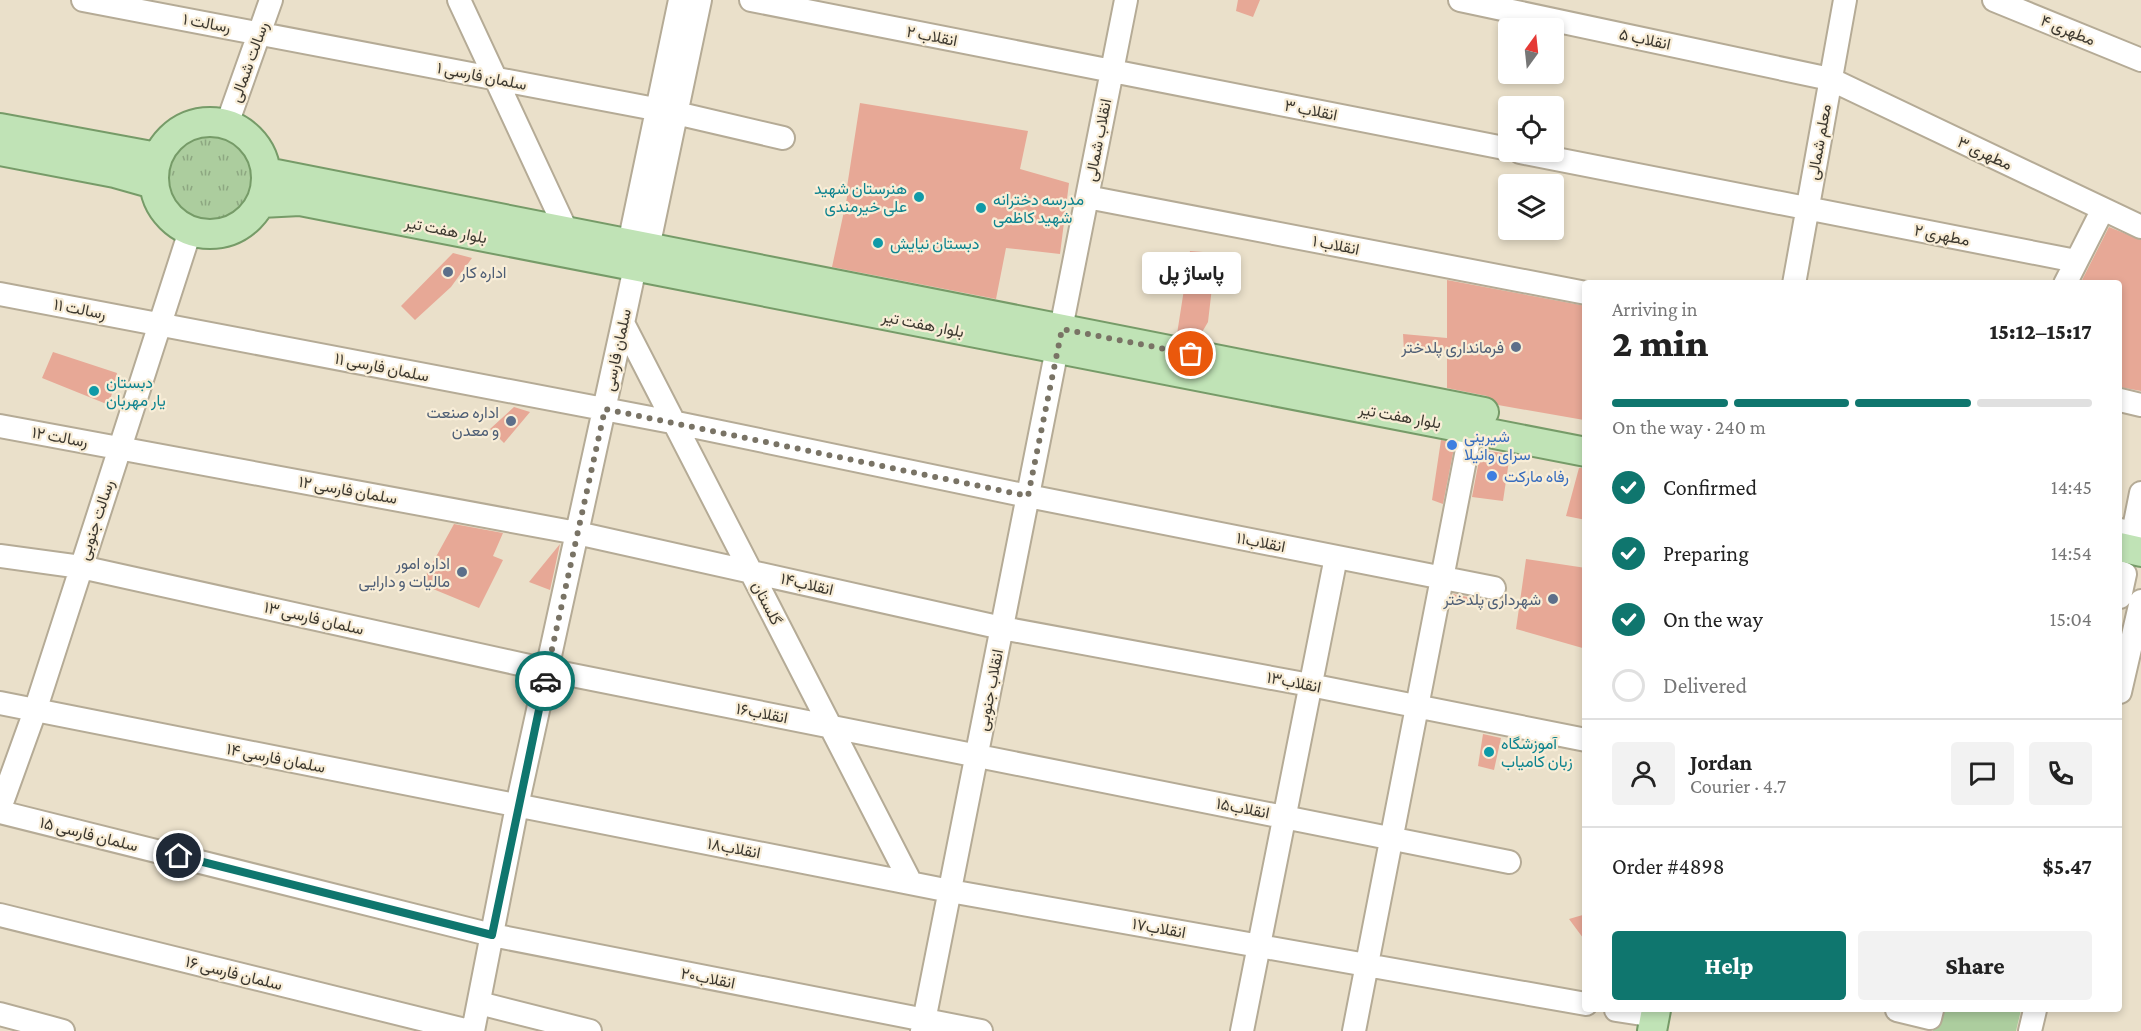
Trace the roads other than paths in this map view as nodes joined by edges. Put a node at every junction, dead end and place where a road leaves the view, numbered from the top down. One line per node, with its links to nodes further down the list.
1 (83, 0): 11 (street, رسالت ۱)
2 (271, 0): 11 (street, رسالت شمالی)
3 (459, 0): 14 (street)
4 (680, 0): 16 (street)
5 (700, 0): 16 (street)
6 (751, 0): 13 (street, انقلاب ۲)
7 (1126, 0): 13 (street, انقلاب شمالی)
8 (1460, 0): 15 (street, انقلاب ۵)
9 (1845, 0): 15 (street, معلم شمالی)
10 (1994, 0): 12 (street, مطهری ۴)
11 (260, 32): 14 (street, سلمان فارسی ۱); 17 (street, رسالت شمالی)
12 (2141, 60)
13 (1112, 71): 20 (street, انقلاب ۳); 25 (street, انقلاب شمالی)
14 (497, 78): 16 (street, سلمان فارسی ۱); 31 (street)
15 (1830, 79): 27 (street, معلم شمالی); 28 (street, مطهری ۳)
16 (667, 111): 19 (street, سلمان فارسی ۱); 32 (street, سلمان فارسی)
17 (227, 124): 23 (main road); 24 (main road)
18 (0, 128): 23 (main road)
19 (783, 138)
20 (1498, 147)
21 (0, 151): 23 (main road)
22 (1564, 161): 27 (street)
23 (156, 171): 30 (main road)
24 (266, 172): 26 (main road); 31 (main road, بلوار هفت تیر)
25 (1087, 197): 36 (street, انقلاب ۱); 40 (street, انقلاب شمالی)
26 (261, 203): 30 (main road); 32 (main road, بلوار هفت تیر)
27 (1808, 208): 33 (street, مطهری ۲); 34 (street, معلم شمالی)
28 (2103, 208): 29 (street, مطهری ۳); 33 (street)
29 (2141, 227)
30 (190, 231): 39 (street, رسالت جنوبی)
31 (567, 232): 32 (main road, بلوار هفت تیر)
32 (638, 253): 38 (street, سلمان فارسی); 40 (main road, بلوار هفت تیر)
33 (2076, 261): 35 (street)
34 (1795, 280)
35 (2067, 280)
36 (1582, 292)
37 (0, 294): 39 (street, رسالت ۱۱)
38 (623, 323): 43 (street, سلمان فارسی); 44 (street, گلستان)
39 (160, 324): 43 (street, سلمان فارسی ۱۱); 48 (street, رسالت جنوبی)
40 (1059, 339): 46 (main road, بلوار هفت تیر); 47 (main road, بلوار هفت تیر); 51 (street, انقلاب جنوبی)
41 (2122, 400): 42 (street)
42 (2141, 405)
43 (605, 409): 44 (street, سلمان فارسی ۱۱); 53 (street, سلمان فارسی)
44 (677, 423): 51 (street, انقلاب۱۱); 59 (street, گلستان)
45 (0, 426): 48 (street, رسالت ۱۲)
46 (1472, 429): 49 (main road, بلوار هفت تیر); 61 (street)
47 (1582, 432)
48 (120, 448): 53 (street, سلمان فارسی ۱۲); 58 (street, رسالت جنوبی)
49 (1582, 451)
50 (2141, 493): 52 (street)
51 (1028, 496): 57 (street, انقلاب۱۱); 65 (street, انقلاب جنوبی)
52 (2122, 530)
53 (577, 532): 59 (street, انقلاب۱۴); 66 (street, سلمان فارسی)
54 (2122, 547): 55 (main road)
55 (2141, 552)
56 (0, 556): 58 (street, سلمان فارسی ۱۳)
57 (1336, 557): 61 (street, انقلاب۱۱); 68 (street)
58 (81, 567): 66 (street, سلمان فارسی ۱۳); 71 (street, رسالت جنوبی)
59 (751, 572): 65 (street, انقلاب۱۴); 72 (street, گلستان)
60 (2122, 573): 63 (street)
61 (1442, 578): 62 (street, انقلاب۱۱); 70 (street)
62 (1494, 588)
63 (2122, 588)
64 (2141, 602): 67 (street)
65 (1002, 628): 68 (street, انقلاب۱۳); 74 (street, انقلاب جنوبی)
66 (547, 670): 72 (street, انقلاب۱۶); 75 (street, سلمان فارسی)
67 (2122, 683)
68 (1310, 685): 70 (street, انقلاب۱۳); 77 (street)
69 (0, 703): 71 (street, سلمان فارسی ۱۴)
70 (1417, 706): 73 (street, انقلاب۱۳); 78 (street)
71 (35, 711): 75 (street, سلمان فارسی ۱۴); 76 (street, رسالت جنوبی)
72 (830, 726): 74 (street, انقلاب۱۶); 80 (street, گلستان)
73 (1582, 739)
74 (977, 755): 77 (street, انقلاب۱۵); 81 (street, انقلاب جنوبی)
75 (517, 806): 80 (street, انقلاب۱۸); 83 (street, سلمان فارسی)
76 (0, 810): 83 (street, سلمان فارسی ۱۵)
77 (1284, 816): 78 (street, انقلاب۱۵); 84 (street)
78 (1392, 838): 79 (street, انقلاب۱۵); 85 (street)
79 (1509, 862)
80 (911, 883): 81 (street, انقلاب۱۸)
81 (950, 891): 84 (street, انقلاب۱۷); 94 (street, انقلاب جنوبی)
82 (0, 915): 96 (street, سلمان فارسی ۱۶)
83 (492, 935): 86 (street, سلمان فارسی); 94 (street, انقلاب۲۰)
84 (1259, 946): 85 (street, انقلاب۱۷); 100 (street)
85 (1367, 965): 87 (street, انقلاب۱۷); 101 (street)
86 (479, 1003): 97 (street, سلمان فارسی); 98 (street)
87 (1582, 1003)
88 (1624, 1012): 93 (street)
89 (1905, 1012): 90 (street)
90 (1932, 1012)
91 (2035, 1012): 102 (street)
92 (0, 1014): 95 (street)
93 (1654, 1019)
94 (923, 1026): 99 (street, انقلاب۲۰)
95 (63, 1031)
96 (469, 1031)
97 (473, 1031)
98 (590, 1031)
99 (981, 1031)
100 (1242, 1031)
101 (1354, 1031)
102 (2030, 1031)

